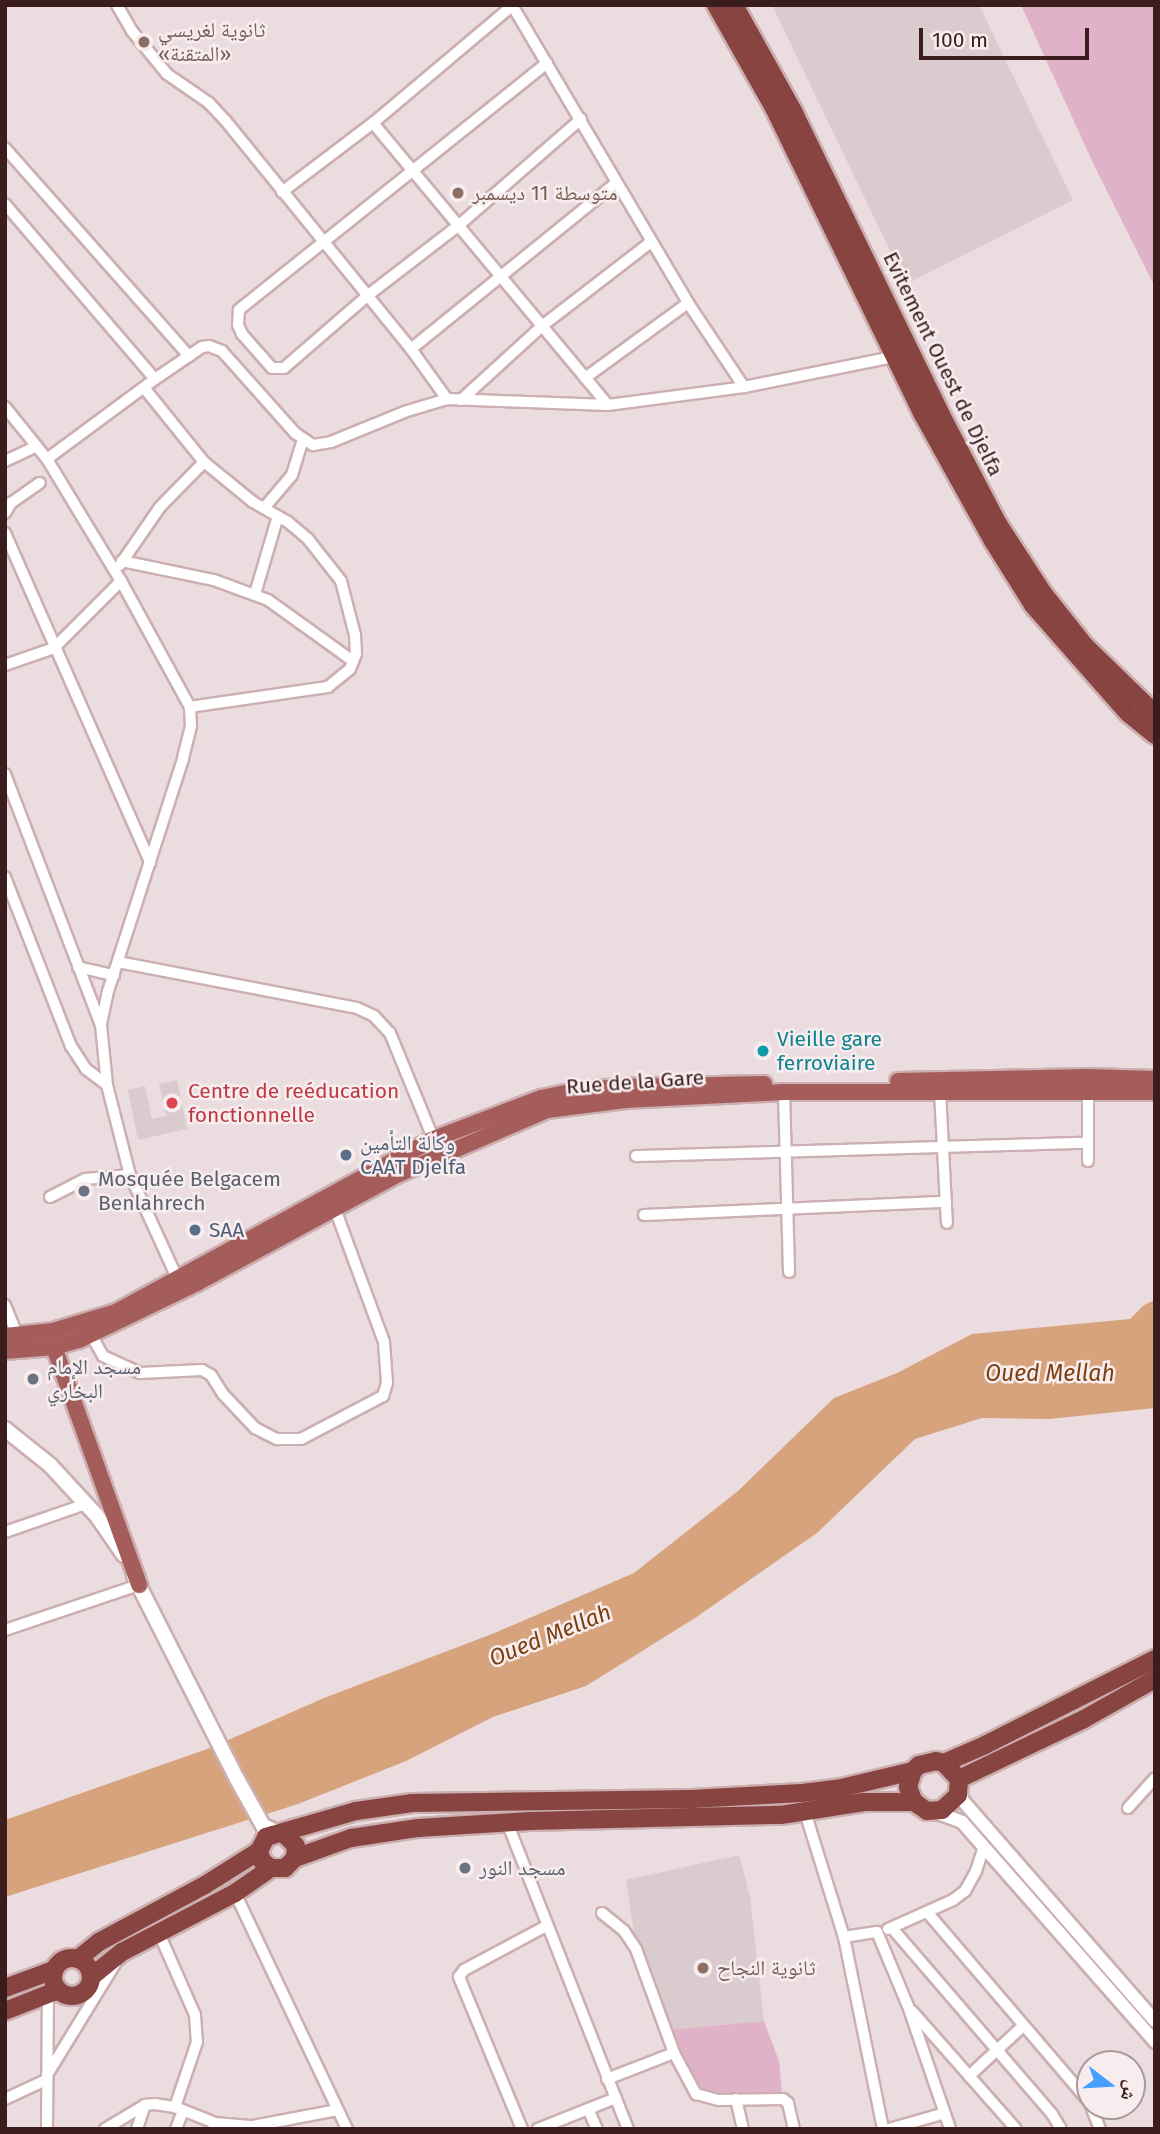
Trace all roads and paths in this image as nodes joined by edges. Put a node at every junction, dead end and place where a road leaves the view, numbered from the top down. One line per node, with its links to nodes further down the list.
1 (117, 5): 11 (street)
2 (716, 5): 21 (highway, Evitement Ouest de Djelfa)
3 (734, 5): 21 (highway, Evitement Ouest de Djelfa)
4 (512, 6): 5 (street); 7 (street)
5 (547, 63): 6 (street); 9 (street)
6 (581, 119): 10 (street); 13 (street)
7 (373, 123): 9 (street); 11 (street)
8 (5, 148): 22 (street)
9 (412, 171): 13 (street); 14 (street)
10 (616, 183): 15 (street); 16 (street)
11 (282, 192): 14 (street)
12 (5, 204): 24 (street)
13 (458, 226): 16 (street); 17 (street)
14 (323, 242): 17 (street); 17 (street)
15 (651, 242): 18 (street); 19 (street)
16 (499, 276): 19 (street); 20 (street)
17 (367, 296): 20 (street)
18 (688, 303): 23 (street); 25 (street)
19 (542, 326): 23 (street); 28 (street)
20 (411, 349): 27 (street)
21 (903, 355): 25 (street); 48 (highway, Evitement Ouest de Djelfa); 49 (highway)
22 (188, 356): 24 (street); 31 (street)
23 (585, 378): 29 (street)
24 (155, 379): 26 (street)
25 (744, 387): 29 (street)
26 (145, 389): 33 (street); 35 (street)
27 (447, 399): 28 (street); 31 (street)
28 (461, 400): 29 (street)
29 (608, 405)
30 (5, 407): 32 (street)
31 (303, 440): 37 (street)
32 (37, 446): 33 (street); 34 (street)
33 (47, 459): 42 (street)
34 (5, 461)
35 (204, 462): 37 (street); 41 (street)
36 (40, 483): 38 (street)
37 (264, 509): 39 (street)
38 (5, 513)
39 (278, 516): 43 (street); 45 (street)
40 (5, 533): 44 (street)
41 (122, 561): 42 (street); 43 (street)
42 (118, 576): 44 (street); 47 (street)
43 (255, 594): 45 (street)
44 (54, 648): 46 (street); 51 (street)
45 (353, 661): 47 (street)
46 (5, 664)
47 (190, 707): 51 (street)
48 (1155, 713)
49 (1155, 737)
50 (5, 774): 54 (street)
51 (150, 862): 53 (street)
52 (5, 877): 58 (street)
53 (118, 962): 55 (street); 63 (street)
54 (78, 967): 55 (street); 56 (street)
55 (114, 975): 56 (street)
56 (101, 1025): 58 (street)
57 (1155, 1079): 63 (main road, Rue de la Gare)
58 (107, 1085): 70 (street)
59 (1088, 1090): 60 (main road, Rue de la Gare); 62 (main road, Rue de la Gare); 64 (street)
60 (940, 1091): 61 (main road, Rue de la Gare); 65 (street)
61 (783, 1092): 66 (street); 67 (main road, Rue de la Gare)
62 (1155, 1093)
63 (431, 1140): 67 (street); 78 (main road, Rue de la Gare)
64 (1087, 1143): 65 (street); 69 (street)
65 (944, 1146): 66 (street); 72 (street)
66 (787, 1153): 68 (street); 73 (street)
67 (440, 1155): 74 (main road, Rue de la Gare)
68 (636, 1156)
69 (1088, 1161)
70 (130, 1175): 71 (street); 78 (street)
71 (50, 1198)
72 (946, 1202): 73 (street); 76 (street)
73 (788, 1207): 75 (street); 77 (street)
74 (335, 1209): 78 (main road, Rue de la Gare); 81 (street)
75 (643, 1215)
76 (947, 1223)
77 (789, 1272)
78 (181, 1285): 80 (main road, Rue de la Gare); 81 (main road, Rue de la Gare)
79 (5, 1305): 80 (street)
80 (11, 1335)
81 (91, 1335): 82 (main road, Rue de la Gare)
82 (54, 1348): 83 (main road, Rue de la Gare); 87 (main road)
83 (5, 1351)
84 (5, 1429): 85 (main road)
85 (86, 1503): 86 (street); 87 (main road)
86 (5, 1532)
87 (139, 1585): 88 (street); 100 (main road)
88 (5, 1630)
89 (1155, 1660): 91 (highway)
90 (1155, 1679): 94 (highway)
91 (944, 1763): 92 (highway); 94 (highway)
92 (913, 1771): 95 (highway); 100 (highway)
93 (1155, 1778): 96 (street)
94 (959, 1783): 98 (highway); 120 (street)
95 (914, 1802): 97 (highway); 98 (highway)
96 (1128, 1808)
97 (805, 1812): 99 (highway); 111 (street)
98 (935, 1812): 101 (street)
99 (507, 1822): 102 (highway); 107 (street)
100 (269, 1837): 102 (highway); 103 (highway); 113 (highway)
101 (984, 1847): 105 (street); 122 (street)
102 (295, 1858): 103 (highway)
103 (271, 1868): 104 (highway)
104 (235, 1893): 109 (highway); 135 (street)
105 (927, 1912): 108 (street); 121 (street)
106 (602, 1913): 124 (street)
107 (546, 1926): 127 (street); 145 (street)
108 (892, 1928): 110 (street); 123 (street)
109 (158, 1931): 112 (highway); 133 (street)
110 (877, 1932): 111 (street); 118 (street)
111 (844, 1937): 151 (street)
112 (122, 1952): 115 (highway); 126 (street)
113 (78, 1959): 114 (highway); 115 (highway)
114 (54, 1970): 116 (highway); 117 (highway)
115 (91, 1977): 117 (highway)
116 (5, 1988)
117 (53, 1993): 119 (highway); 126 (street)
118 (908, 2006): 125 (street); 136 (street)
119 (5, 2011)
120 (1155, 2021)
121 (1023, 2026): 123 (street); 128 (street)
122 (1155, 2042)
123 (997, 2049): 125 (street); 154 (street)
124 (674, 2053): 127 (street); 130 (street)
125 (969, 2076): 153 (street)
126 (47, 2078): 131 (street); 140 (street)
127 (607, 2079): 129 (street)
128 (1076, 2083)
129 (616, 2098): 134 (street); 148 (street)
130 (736, 2098): 149 (street); 150 (street)
131 (5, 2099)
132 (145, 2105): 133 (street); 141 (street); 142 (street)
133 (179, 2109): 138 (street); 143 (street)
134 (588, 2109): 137 (street); 147 (street)
135 (338, 2110): 139 (street); 144 (street)
136 (945, 2113): 151 (street); 152 (street)
137 (559, 2125): 146 (street)
138 (214, 2126): 139 (street)
139 (252, 2127)
140 (47, 2129)
141 (104, 2129)
142 (136, 2129)
143 (176, 2129)
144 (347, 2129)
145 (522, 2129)
146 (538, 2129)
147 (597, 2129)
148 (628, 2129)
149 (743, 2129)
150 (794, 2129)
151 (886, 2129)
152 (950, 2129)
153 (1016, 2129)
154 (1060, 2129)

